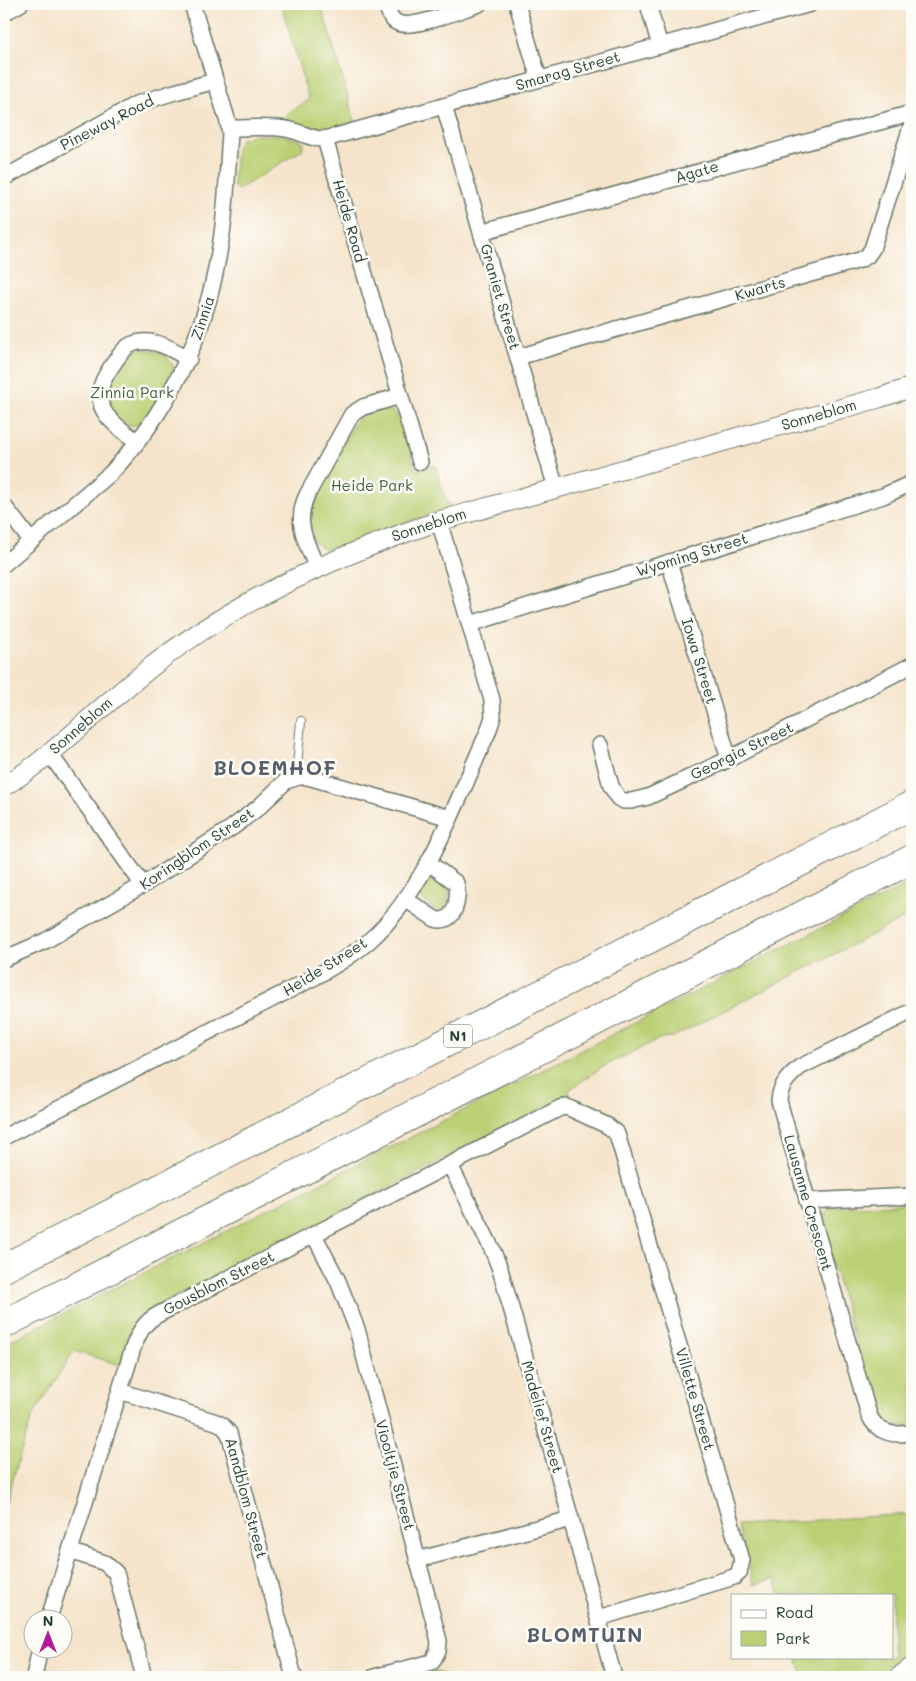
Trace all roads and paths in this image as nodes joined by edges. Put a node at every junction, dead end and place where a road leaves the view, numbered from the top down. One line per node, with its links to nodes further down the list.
1 (20, 4): 9 (street)
2 (192, 4): 12 (street, Zinnia)
3 (386, 4): 4 (street)
4 (479, 4)
5 (517, 4): 11 (street)
6 (648, 4): 10 (street)
7 (810, 4): 8 (street, Smarag Street)
8 (795, 6): 10 (street, Smarag Street)
9 (4, 13)
10 (660, 46): 11 (street, Smarag Street)
11 (539, 79): 13 (street, Smarag Street)
12 (215, 81): 16 (street, Zinnia); 18 (street, Pineway Road)
13 (444, 106): 17 (street, Smarag Street); 19 (street, Graniet Street)
14 (912, 113): 19 (street, Agate)
15 (912, 124): 20 (street, Kwarts)
16 (230, 128): 17 (street); 21 (street, Zinnia)
17 (325, 139): 23 (street, Heide Road)
18 (4, 178)
19 (481, 232): 20 (street, Graniet Street)
20 (518, 357): 27 (street, Graniet Street)
21 (189, 359): 24 (street, Zinnia); 24 (street)
22 (912, 387): 27 (street, Sonneblom)
23 (400, 396): 25 (street, Heide Road); 33 (street)
24 (137, 442): 30 (street, Zinnia)
25 (420, 462)
26 (912, 483): 31 (street, Wyoming Street)
27 (556, 488): 29 (street, Sonneblom)
28 (4, 506): 30 (street)
29 (439, 521): 33 (street, Sonneblom); 34 (street, Heide Street)
30 (31, 541): 32 (street, Zinnia)
31 (669, 562): 34 (street, Wyoming Street); 39 (street, Iowa Street)
32 (4, 564)
33 (317, 568): 38 (street, Sonneblom)
34 (470, 624): 43 (street, Heide Street)
35 (912, 665): 39 (street, Georgia Street)
36 (301, 721): 40 (lane)
37 (600, 745): 39 (street, Georgia Street)
38 (50, 754): 41 (street, Sonneblom); 46 (street)
39 (729, 759)
40 (296, 777): 43 (street); 46 (street, Koringblom Street)
41 (4, 786)
42 (912, 805): 56 (highway, N1)
43 (450, 818): 44 (street, Heide Street)
44 (429, 863): 47 (street, Heide Street); 47 (street)
45 (906, 863): 57 (highway)
46 (142, 885): 48 (street, Koringblom Street)
47 (405, 899): 51 (street, Heide Street)
48 (4, 959)
49 (912, 1011): 54 (street, Lausanne Crescent)
50 (573, 1108): 52 (street, Gousblom Street); 64 (street, Villette Street)
51 (4, 1137)
52 (450, 1165): 55 (street, Gousblom Street); 60 (street, Madelief Street)
53 (912, 1196): 54 (street)
54 (807, 1201): 59 (street, Lausanne Crescent)
55 (314, 1235): 58 (street, Gousblom Street); 62 (street, Viooltjie Street)
56 (4, 1268)
57 (4, 1324)
58 (120, 1391): 61 (street, Gousblom Street); 69 (street, Aandblom Street)
59 (912, 1432)
60 (571, 1519): 62 (street); 64 (street, Madelief Street)
61 (70, 1551): 63 (street, Gousblom Street); 68 (street)
62 (417, 1560): 70 (street, Viooltjie Street)
63 (52, 1608)
64 (599, 1618): 71 (street, Madelief Street)
65 (38, 1658): 67 (street)
66 (912, 1668): 72 (street)
67 (34, 1677)
68 (144, 1677)
69 (294, 1677)
70 (374, 1677)
71 (614, 1677)
72 (899, 1677)

